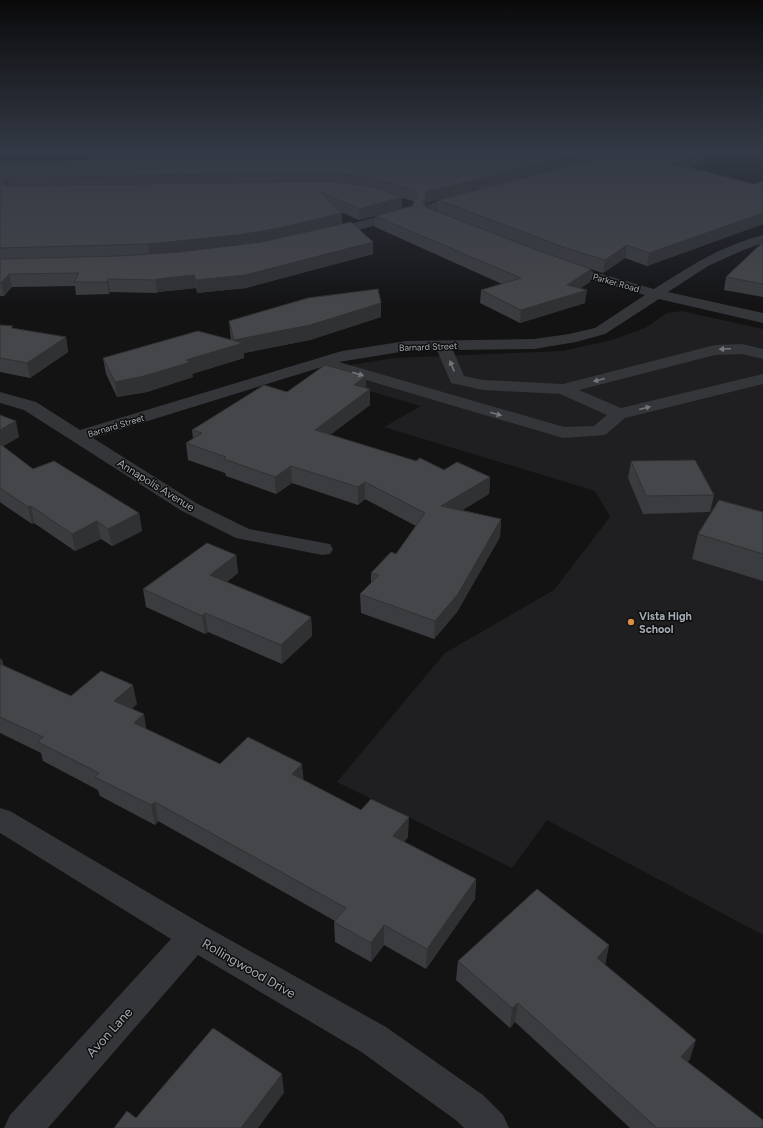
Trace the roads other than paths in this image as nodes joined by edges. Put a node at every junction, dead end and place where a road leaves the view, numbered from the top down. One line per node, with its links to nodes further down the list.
1 (455, 202): 2 (street)
2 (314, 237)
3 (763, 239): 5 (street, Barnard Street)
4 (551, 263): 5 (street, Parker Road)
5 (656, 294): 6 (street, Parker Road); 7 (street, Barnard Street)
6 (763, 318)
7 (443, 346): 9 (street, Barnard Street); 11 (street, one-way to 7)
8 (763, 354): 12 (street, one-way to 12)
9 (321, 362): 14 (street, one-way to 14); 16 (street, Barnard Street)
10 (763, 379): 15 (street, one-way to 10)
11 (483, 385): 12 (street); 14 (street)
12 (563, 389): 15 (street)
13 (0, 397): 16 (street, Annapolis Avenue)
14 (474, 408): 15 (street, one-way to 15)
15 (619, 414)
16 (80, 436): 17 (street, Annapolis Avenue)
17 (322, 549)
18 (0, 819): 19 (street, Rollingwood Drive)
19 (194, 936): 20 (street, Avon Lane); 21 (street, Rollingwood Drive)
20 (23, 1128)
21 (490, 1128)

